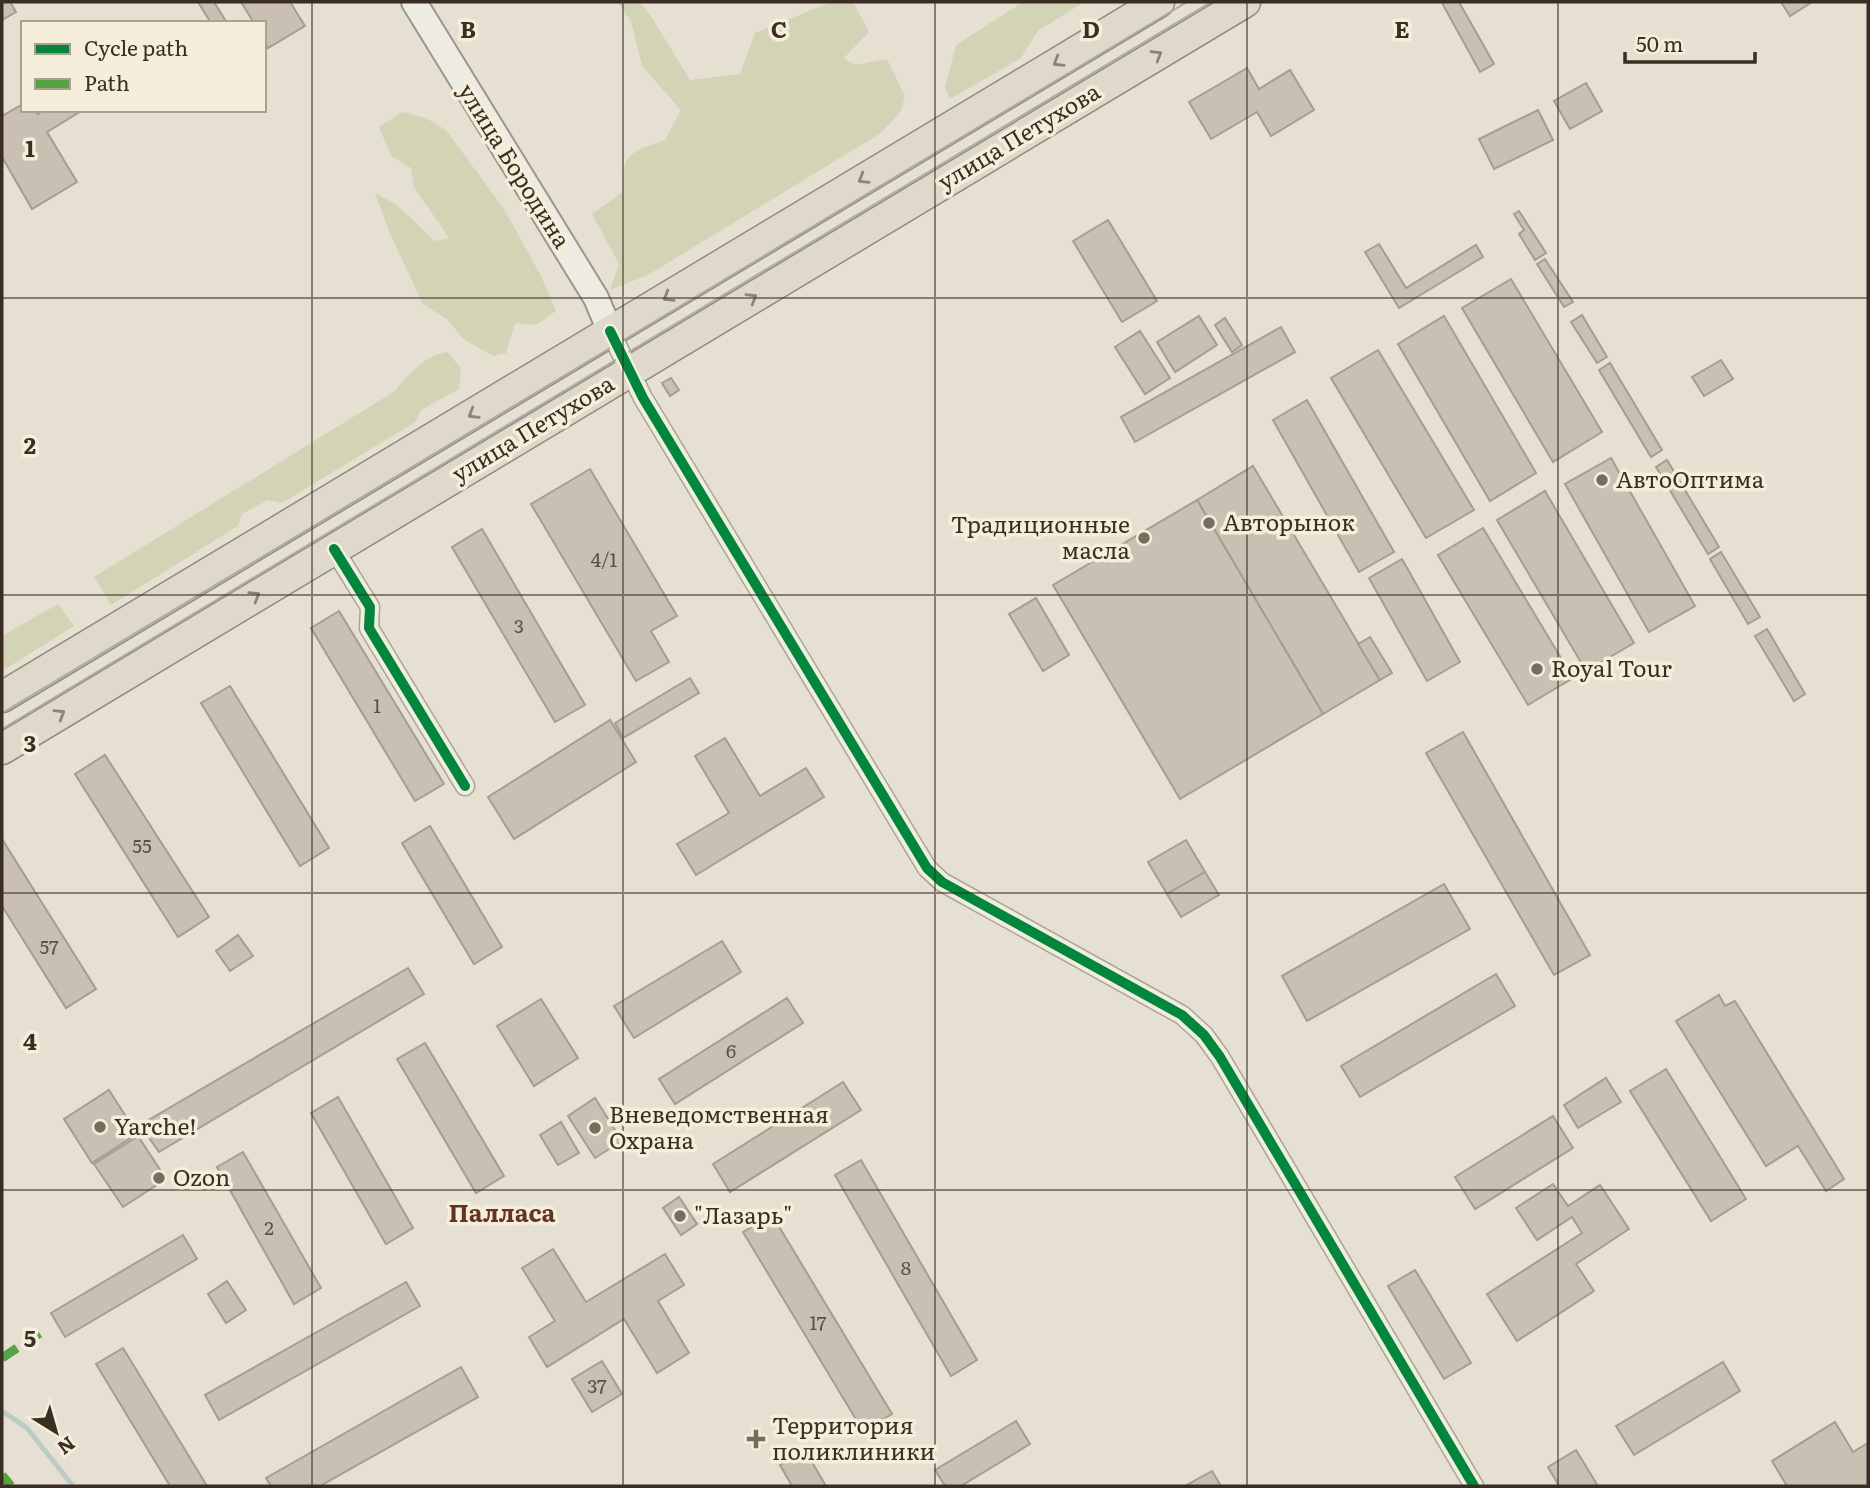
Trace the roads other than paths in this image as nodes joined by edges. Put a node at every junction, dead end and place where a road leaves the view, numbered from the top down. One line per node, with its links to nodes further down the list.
1 (414, 2): 4 (main road, улица Бородина)
2 (1159, 2): 4 (highway, улица Петухова, one-way to 4)
3 (1245, 2): 5 (highway, улица Петухова, one-way to 3)
4 (610, 331): 5 (street); 7 (highway, улица Петухова, one-way to 7)
5 (631, 371): 6 (highway, улица Петухова); 10 (street)
6 (334, 549): 8 (highway, улица Петухова, one-way to 6); 9 (street)
7 (2, 697)
8 (2, 749)
9 (465, 786)
10 (1474, 1486)

